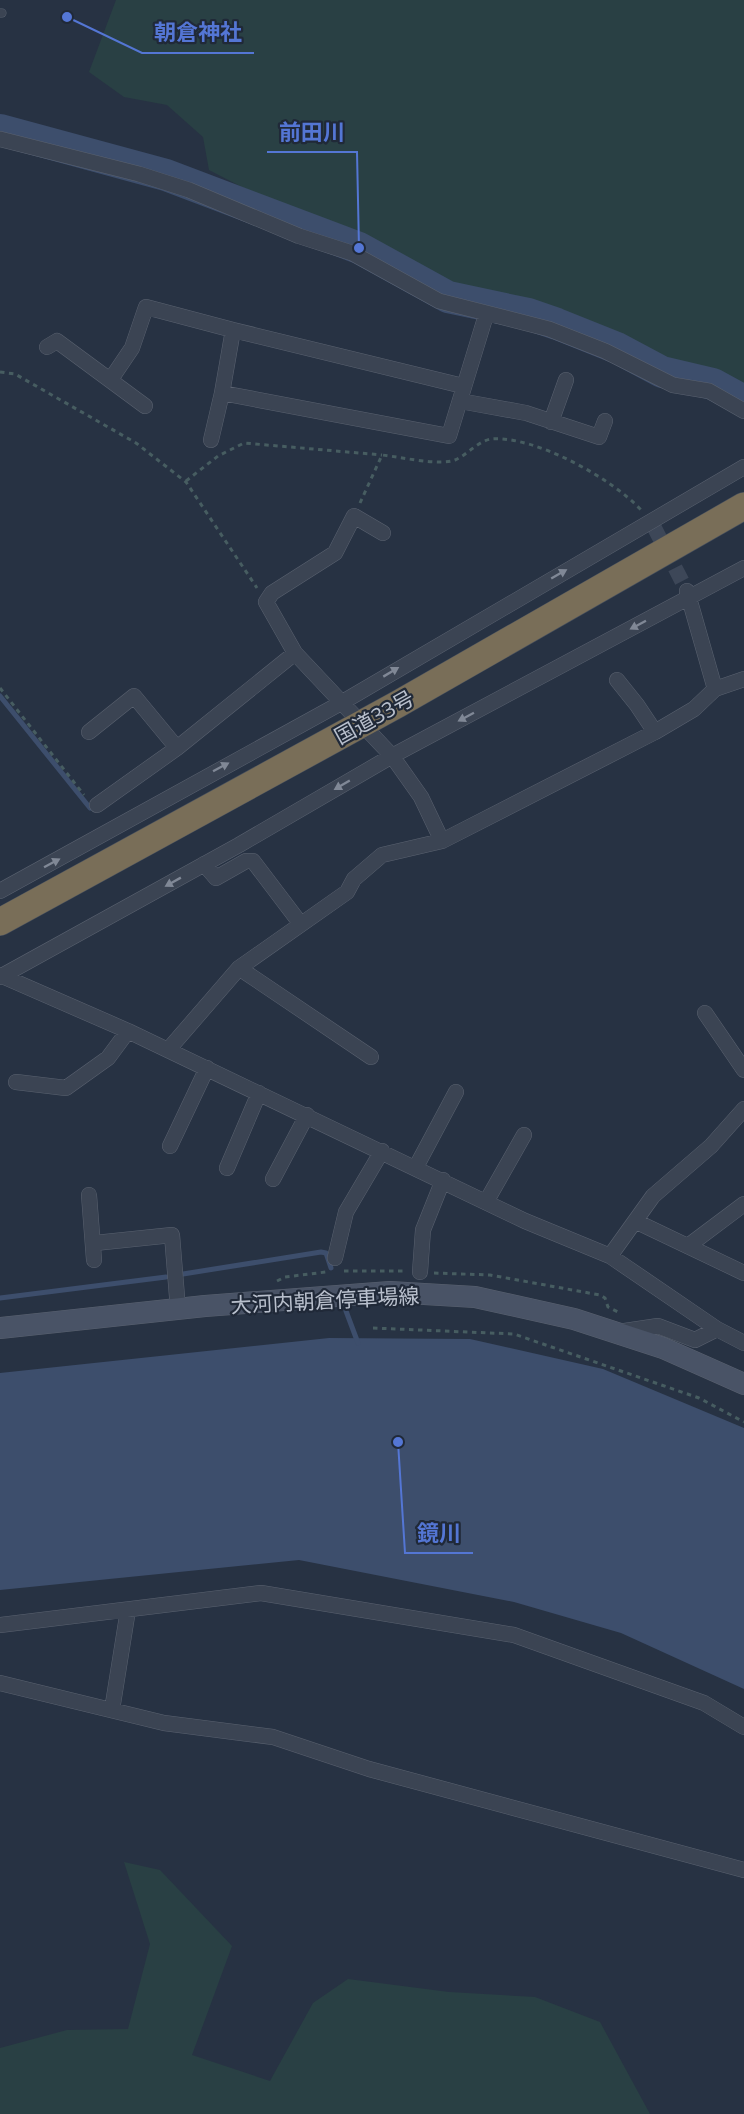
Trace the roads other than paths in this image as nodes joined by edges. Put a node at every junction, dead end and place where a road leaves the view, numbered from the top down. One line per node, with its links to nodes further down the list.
1 (0, 139): 2 (street)
2 (486, 315): 7 (street); 11 (street)
3 (233, 330): 5 (street); 7 (street); 8 (street)
4 (46, 347): 5 (street)
5 (111, 379): 10 (street)
6 (566, 380): 12 (street)
7 (463, 386): 9 (street)
8 (222, 393): 9 (street); 14 (street)
9 (460, 401): 12 (street)
10 (145, 406)
11 (744, 411)
12 (551, 422): 13 (street)
13 (605, 422)
14 (211, 440)
15 (744, 467): 24 (street, one-way to 15)
16 (744, 506): 25 (highway, 国道33号)
17 (383, 532): 20 (street)
18 (744, 568): 19 (street)
19 (688, 594): 23 (street); 29 (street, one-way to 29)
20 (295, 653): 24 (street); 28 (street)
21 (744, 679): 23 (street)
22 (617, 680): 27 (street)
23 (715, 689): 27 (street)
24 (341, 703): 25 (street); 33 (street, one-way to 24)
25 (362, 724): 29 (street); 34 (highway, 国道33号)
26 (89, 732): 28 (street)
27 (655, 732): 31 (street)
28 (177, 748): 30 (street)
29 (392, 756): 31 (street); 32 (street, one-way to 32)
30 (97, 805)
31 (442, 841): 35 (street)
32 (204, 864): 35 (street); 37 (street, one-way to 37)
33 (0, 891)
34 (0, 922)
35 (300, 923): 36 (street)
36 (239, 968): 40 (street); 41 (street)
37 (1, 976): 39 (street)
38 (705, 1012): 43 (street)
39 (128, 1031): 40 (street); 44 (street)
40 (168, 1050): 42 (street)
41 (371, 1057)
42 (207, 1068): 46 (street); 50 (street)
43 (744, 1070)
44 (16, 1082)
45 (456, 1092): 52 (street)
46 (259, 1093): 48 (street); 53 (street)
47 (744, 1109): 59 (street)
48 (307, 1115): 51 (street); 54 (street)
49 (524, 1135): 57 (street)
50 (170, 1146)
51 (382, 1151): 52 (street); 63 (street)
52 (416, 1167): 55 (street)
53 (227, 1168)
54 (273, 1179)
55 (443, 1180): 57 (street); 65 (street)
56 (89, 1195): 60 (street)
57 (486, 1202): 62 (street)
58 (744, 1204): 61 (street)
59 (635, 1221): 61 (street); 62 (street)
60 (95, 1243): 64 (street); 67 (street)
61 (688, 1246): 66 (street)
62 (610, 1256): 69 (street)
63 (335, 1258)
64 (94, 1260)
65 (420, 1272)
66 (744, 1273)
67 (178, 1309): 68 (main road, 大河内朝倉停車場線); 70 (main road, 大河内朝倉停車場線)
68 (0, 1328)
69 (717, 1329): 70 (street); 71 (street)
70 (616, 1333): 72 (main road, 大河内朝倉停車場線)
71 (744, 1343)
72 (744, 1384)
73 (128, 1610): 74 (street); 76 (street); 77 (street)
74 (4, 1625)
75 (0, 1683): 76 (street)
76 (112, 1710): 78 (street)
77 (744, 1727)
78 (744, 1870)

